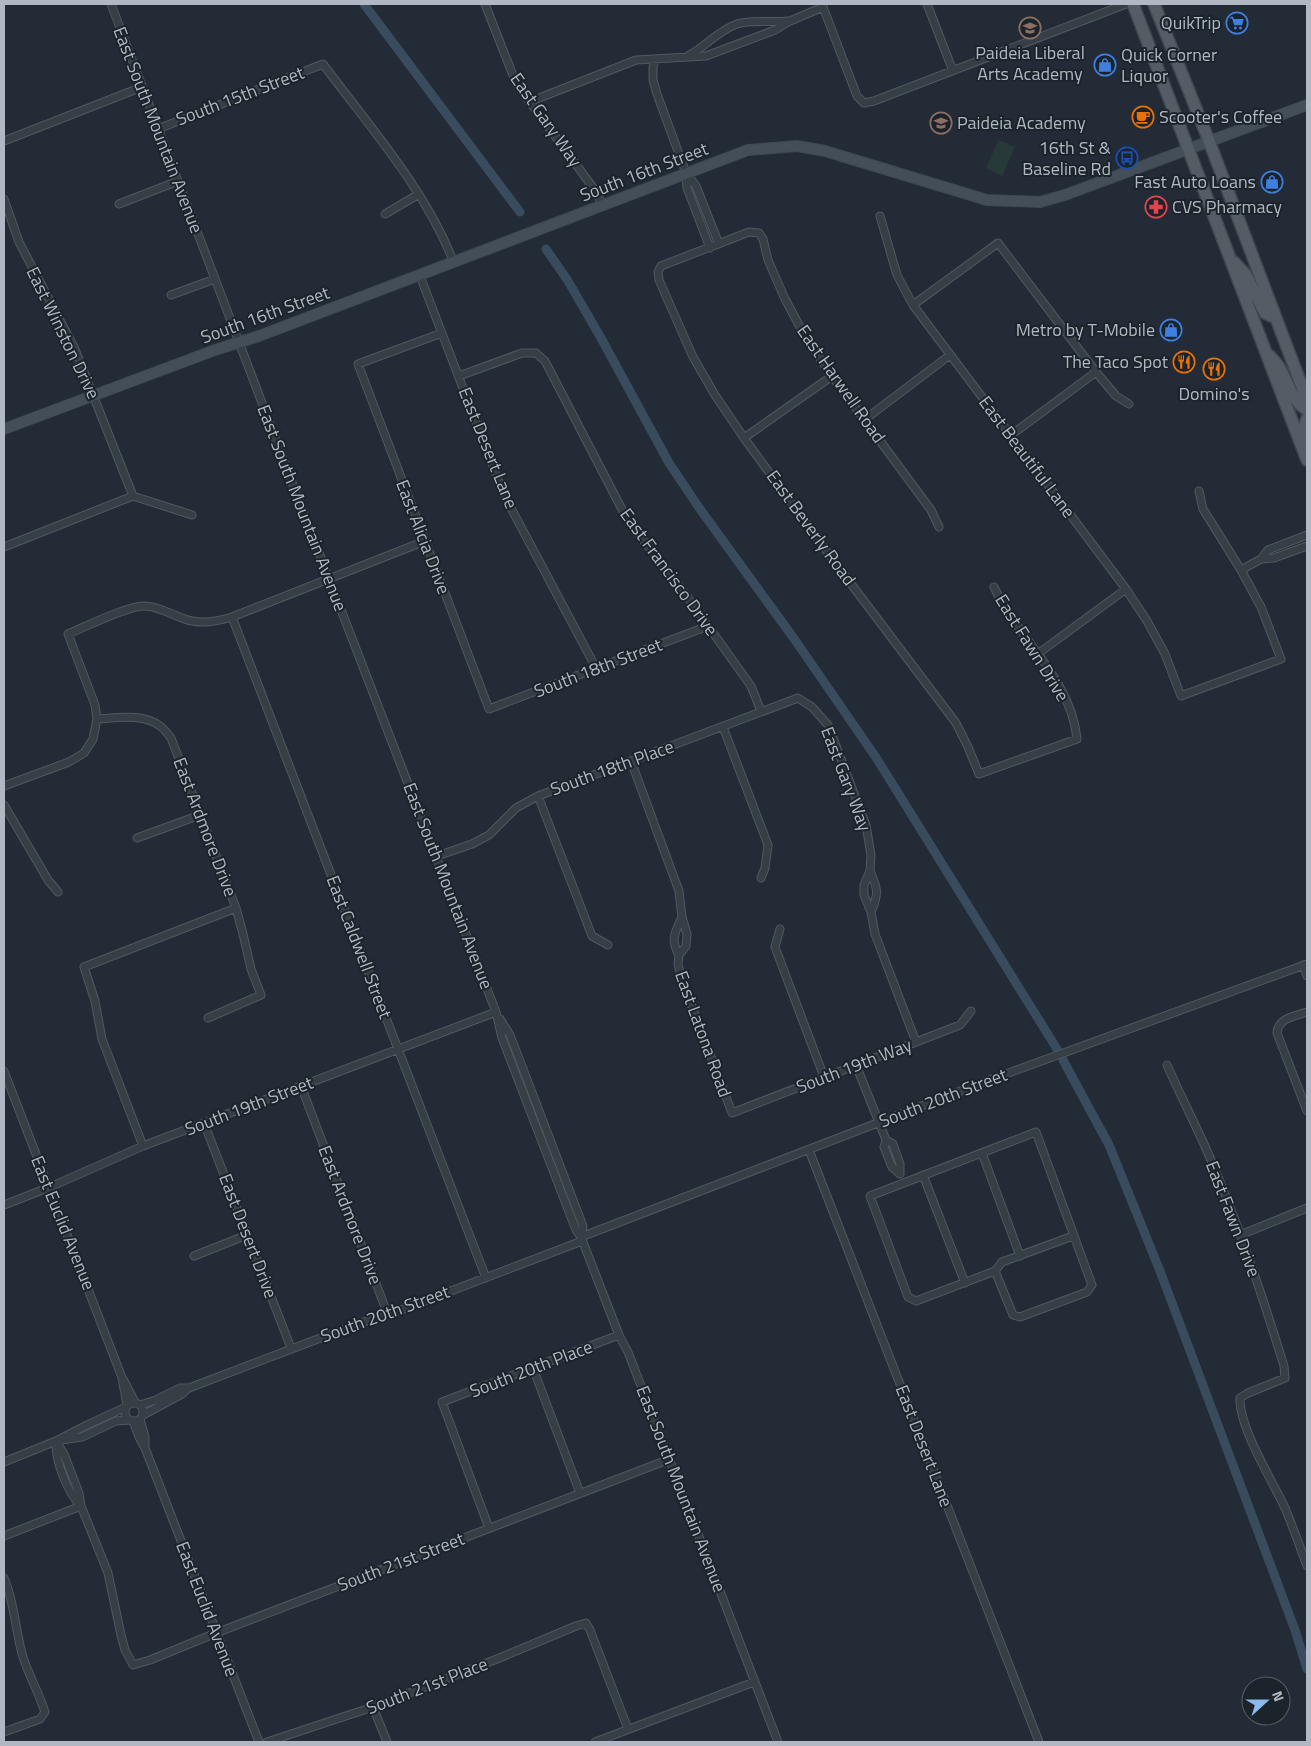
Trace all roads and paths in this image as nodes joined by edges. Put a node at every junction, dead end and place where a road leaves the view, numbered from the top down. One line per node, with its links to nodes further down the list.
1 (111, 4): 12 (street, East South Mountain Avenue)
2 (485, 4): 13 (street, East Gary Way)
3 (928, 4): 11 (street)
4 (1126, 4): 11 (street)
5 (1132, 4): 18 (main road)
6 (1154, 4): 17 (main road)
7 (817, 7): 8 (street); 11 (street)
8 (790, 21): 9 (street); 9 (street)
9 (687, 57): 10 (street)
10 (655, 59): 13 (street); 19 (street)
11 (953, 71)
12 (142, 87): 15 (street, East South Mountain Avenue); 16 (street)
13 (529, 102): 24 (street, East Gary Way)
14 (1307, 105): 17 (main road, South 16th Street)
15 (158, 128): 20 (street, East South Mountain Avenue); 21 (street, South 15th Street)
16 (4, 141)
17 (1209, 141): 18 (main road, South 16th Street); 35 (main road)
18 (1188, 149): 19 (main road, South 16th Street); 29 (main road)
19 (686, 173): 24 (main road, South 16th Street); 27 (street); 28 (street)
20 (178, 182): 23 (street); 32 (street, East South Mountain Avenue)
21 (420, 194): 25 (street); 30 (street)
22 (4, 199): 43 (street, East Winston Drive)
23 (119, 204)
24 (602, 205): 30 (main road, South 16th Street)
25 (385, 214)
26 (880, 216): 34 (street, East Beautiful Lane)
27 (720, 244): 28 (street); 42 (street, East Harwell Road)
28 (710, 248): 51 (street, East Beverly Road)
29 (1230, 257): 35 (main road); 38 (main road)
30 (454, 263): 31 (main road, South 16th Street)
31 (420, 276): 36 (street, East Desert Lane); 37 (main road, South 16th Street)
32 (214, 279): 33 (street); 37 (street, East South Mountain Avenue)
33 (171, 295)
34 (913, 305): 39 (street, East Beautiful Lane); 40 (street)
35 (1275, 316): 44 (main road)
36 (442, 334): 41 (street, East Desert Lane); 59 (street, East Alicia Drive)
37 (239, 343): 43 (main road, South 16th Street); 66 (street, East South Mountain Avenue)
38 (1265, 351): 46 (main road); 52 (main road)
39 (950, 355): 48 (street); 50 (street, East Beautiful Lane)
40 (1096, 372): 45 (street); 50 (street)
41 (459, 376): 70 (street, East Francisco Drive); 72 (street, East Desert Lane)
42 (832, 376): 48 (street, East Harwell Road); 51 (street)
43 (93, 396): 49 (main road, South 16th Street); 55 (street, East Winston Drive)
44 (1307, 400)
45 (1129, 404)
46 (1307, 410)
47 (1307, 419): 52 (main road)
48 (864, 420): 57 (street, East Harwell Road)
49 (4, 430)
50 (1011, 435): 68 (street, East Beautiful Lane)
51 (744, 438): 78 (street, East Beverly Road)
52 (1302, 446): 53 (main road)
53 (1307, 460)
54 (1200, 491): 65 (street)
55 (133, 496): 56 (street); 62 (street)
56 (192, 515)
57 (938, 527)
58 (1307, 535): 60 (street)
59 (425, 541): 66 (street); 74 (street, East Alicia Drive)
60 (1290, 541): 63 (street); 64 (street)
61 (1307, 546): 63 (street)
62 (4, 547)
63 (1294, 551): 64 (street)
64 (1261, 558): 65 (street)
65 (1241, 570): 68 (street, East Beautiful Lane)
66 (329, 578): 69 (street); 85 (street, East South Mountain Avenue)
67 (994, 587): 71 (street, East Fawn Drive)
68 (1126, 589): 71 (street)
69 (232, 617): 76 (street); 102 (street, East Caldwell Street)
70 (708, 626): 72 (street, South 18th Street); 75 (street, East Francisco Drive)
71 (1039, 652): 78 (street, East Fawn Drive)
72 (596, 668): 74 (street, South 18th Street)
73 (798, 698): 75 (street, South 18th Place); 86 (street, East Gary Way)
74 (489, 709)
75 (761, 712): 77 (street, South 18th Place)
76 (97, 719): 80 (street); 83 (street, East Ardmore Drive)
77 (723, 727): 79 (street, South 18th Place); 87 (street)
78 (1077, 738)
79 (631, 761): 81 (street, South 18th Place); 91 (street, East Latona Road)
80 (4, 786)
81 (538, 796): 85 (street, South 18th Place); 93 (street)
82 (4, 805): 88 (street)
83 (200, 815): 84 (street); 89 (street, East Ardmore Drive)
84 (137, 838)
85 (437, 856): 98 (street, East South Mountain Avenue)
86 (870, 871): 90 (street, East Gary Way); 90 (street, East Gary Way)
87 (761, 878)
88 (58, 892)
89 (236, 908): 100 (street, East Ardmore Drive); 112 (street)
90 (871, 912): 101 (street, East Gary Way)
91 (682, 917): 94 (street, East Latona Road); 94 (street, East Latona Road)
92 (780, 928): 106 (street)
93 (608, 945)
94 (679, 955): 109 (street, East Latona Road)
95 (1305, 964): 96 (street); 111 (street, South 20th Street)
96 (1307, 976)
97 (971, 1011): 101 (street, South 19th Way)
98 (496, 1012): 102 (street, South 19th Street); 123 (street, East South Mountain Avenue)
99 (1307, 1012): 108 (street)
100 (208, 1018)
101 (916, 1042): 103 (street, South 19th Way)
102 (398, 1049): 107 (street, South 19th Street); 127 (street, East Caldwell Street)
103 (856, 1065): 106 (street, South 19th Way); 111 (street)
104 (1167, 1065): 121 (street, East Fawn Drive)
105 (4, 1071): 117 (street, East Euclid Avenue)
106 (824, 1077): 109 (street, South 19th Way)
107 (301, 1086): 110 (street, South 19th Street); 129 (street, East Ardmore Drive)
108 (1307, 1111)
109 (732, 1113)
110 (204, 1123): 112 (street, South 19th Street); 120 (street, East Desert Drive)
111 (879, 1123): 113 (street, South 20th Street); 116 (street)
112 (143, 1146): 117 (street, South 19th Street)
113 (809, 1150): 123 (street, South 20th Street); 157 (street, East Desert Lane)
114 (982, 1152): 115 (street); 122 (street); 125 (street)
115 (923, 1175): 116 (street); 128 (street)
116 (903, 1183): 128 (street)
117 (50, 1187): 118 (street, South 19th Street); 133 (street, East Euclid Avenue)
118 (4, 1205)
119 (1307, 1208): 121 (street)
120 (247, 1235): 124 (street); 131 (street, East Desert Drive)
121 (1240, 1235): 145 (street, East Fawn Drive)
122 (1073, 1236): 125 (street); 126 (street)
123 (582, 1239): 127 (street, South 20th Street); 130 (street, East South Mountain Avenue)
124 (194, 1256)
125 (1020, 1256): 126 (street)
126 (995, 1271): 128 (street)
127 (486, 1278): 129 (street, South 20th Street)
128 (965, 1282)
129 (388, 1315): 131 (street, South 20th Street)
130 (619, 1336): 132 (street, South 20th Place); 139 (street, East South Mountain Avenue)
131 (291, 1348): 134 (street, South 20th Street)
132 (533, 1368): 141 (street); 143 (street, South 20th Place)
133 (122, 1375): 135 (street, East Euclid Avenue); 136 (street, East Euclid Avenue)
134 (189, 1388): 135 (street, South 20th Street); 137 (street, South 20th Street)
135 (138, 1403): 136 (street, South 20th Street); 137 (street, East Euclid Avenue)
136 (126, 1406): 137 (street, East Euclid Avenue); 138 (street, South 20th Street)
137 (136, 1419): 138 (street, South 20th Street); 147 (street, East Euclid Avenue)
138 (56, 1441): 140 (street, South 20th Street); 142 (street)
139 (670, 1460): 141 (street, South 21st Street); 148 (street, East South Mountain Avenue)
140 (4, 1462)
141 (580, 1493): 143 (street, South 21st Street)
142 (81, 1506): 144 (street); 147 (street, South 21st Street)
143 (489, 1528): 147 (street, South 21st Street)
144 (4, 1536)
145 (1307, 1566)
146 (4, 1578): 151 (street)
147 (216, 1633): 152 (street, East Euclid Avenue)
148 (754, 1682): 150 (street); 156 (street, East South Mountain Avenue)
149 (373, 1708): 150 (street, South 21st Place); 153 (street, South 21st Place); 154 (street)
150 (628, 1730): 155 (street)
151 (4, 1732)
152 (259, 1742)
153 (267, 1742)
154 (387, 1742)
155 (595, 1742)
156 (778, 1742)
157 (1039, 1742)

